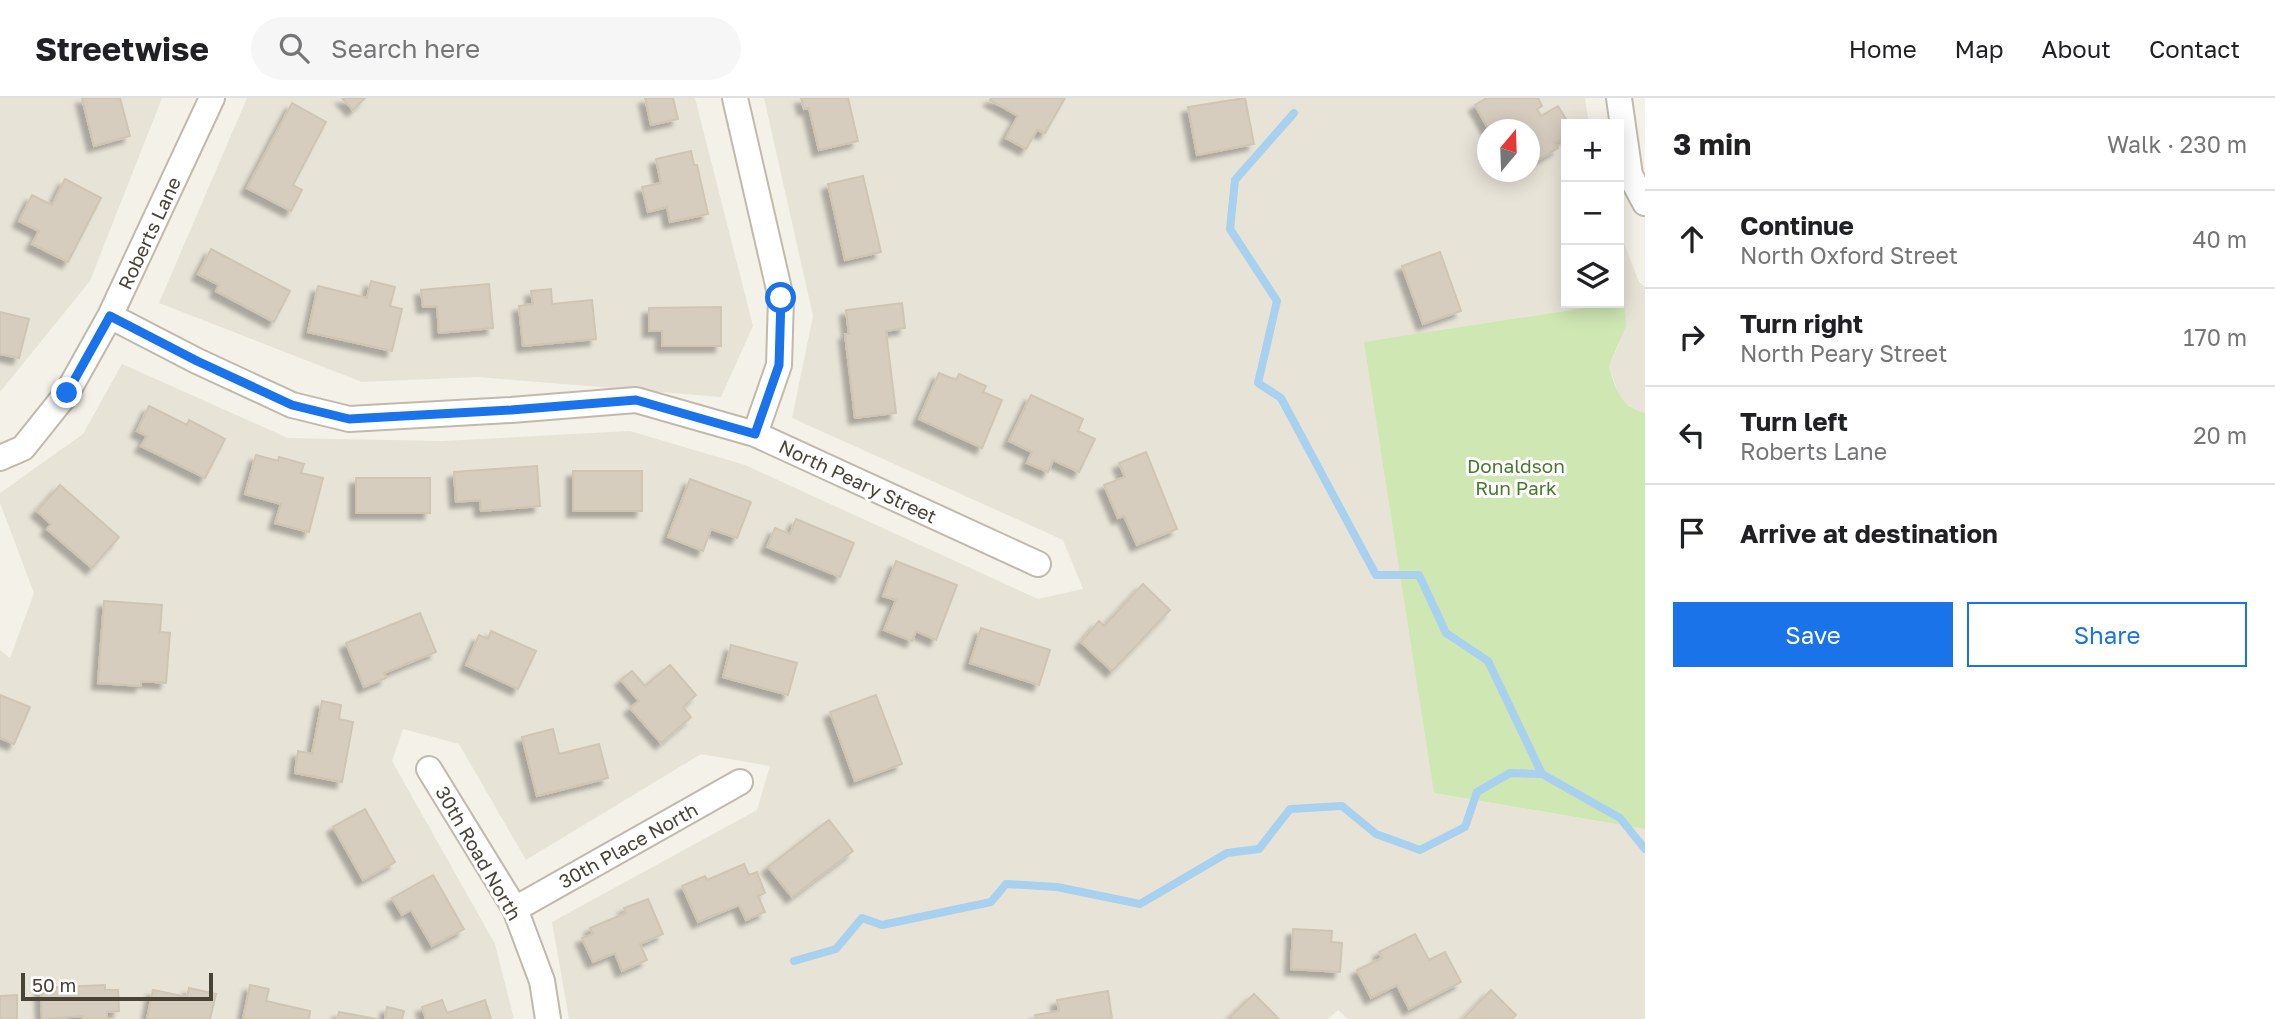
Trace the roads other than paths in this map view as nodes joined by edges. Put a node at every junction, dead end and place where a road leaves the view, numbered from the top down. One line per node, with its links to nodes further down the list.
1 (212, 98): 5 (street, Roberts Lane)
2 (735, 98): 6 (street)
3 (1619, 98): 4 (street)
4 (1645, 203)
5 (110, 316): 6 (street, North Peary Street); 7 (street, Roberts Lane)
6 (755, 434): 8 (street, North Peary Street)
7 (0, 458)
8 (1038, 564)
9 (429, 769): 11 (street, 30th Road North)
10 (740, 782): 11 (street, 30th Place North)
11 (515, 909): 12 (street, 30th Road North)
12 (548, 1019)

